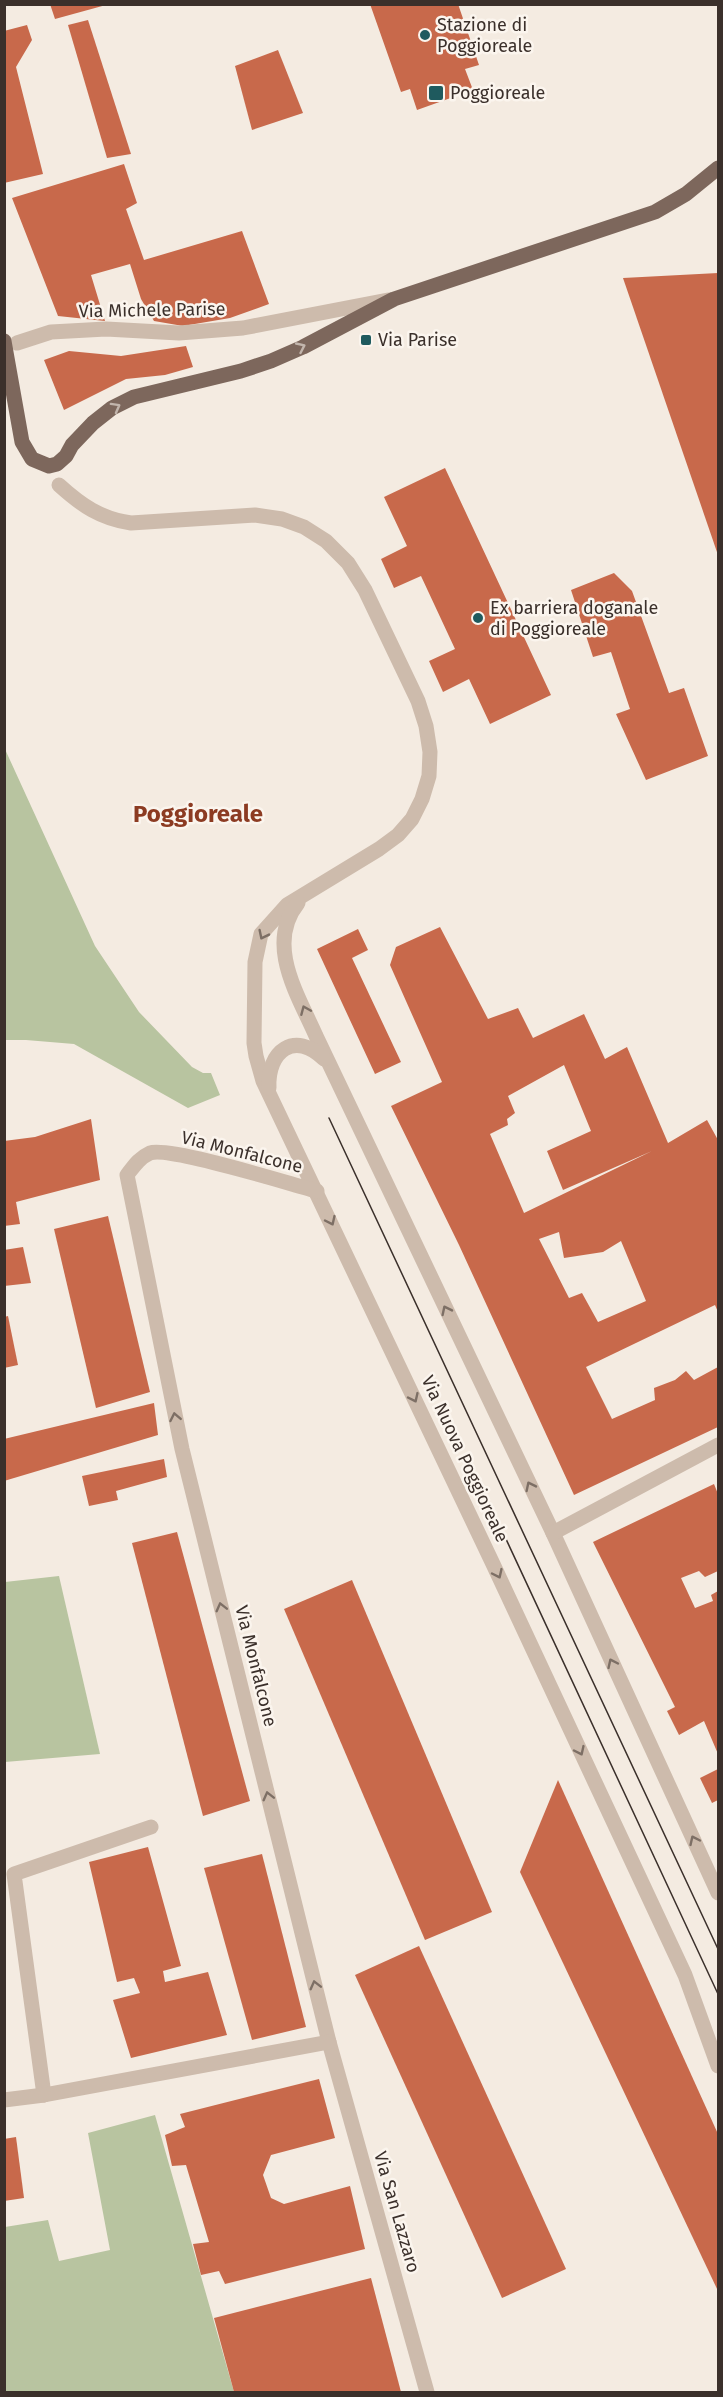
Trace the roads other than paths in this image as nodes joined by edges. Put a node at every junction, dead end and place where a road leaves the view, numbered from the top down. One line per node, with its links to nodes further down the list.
1 (718, 168): 2 (main road, Via Michele Parise)
2 (394, 299): 3 (street, Via Michele Parise); 3 (main road, Via Michele Parise, one-way to 2)
3 (11, 342)
4 (59, 485): 5 (street, Via Nuova Poggioreale)
5 (321, 884): 6 (street, Via Nuova Poggioreale, one-way to 5); 7 (street, Via Nuova Poggioreale, one-way to 7)
6 (328, 1063): 7 (street); 10 (street, Via Nuova Poggioreale, one-way to 6)
7 (269, 1093): 8 (street, Via Nuova Poggioreale)
8 (317, 1191): 14 (street, Via Monfalcone, one-way to 8); 15 (street, Via Nuova Poggioreale, one-way to 15)
9 (718, 1445): 10 (street)
10 (553, 1533): 13 (street, Via Nuova Poggioreale, one-way to 10)
11 (151, 1827): 12 (street)
12 (9, 1874): 16 (street)
13 (718, 1893)
14 (329, 2042): 16 (street); 18 (street, Via San Lazzaro)
15 (718, 2066)
16 (44, 2095): 17 (street)
17 (4, 2100)
18 (427, 2392)

